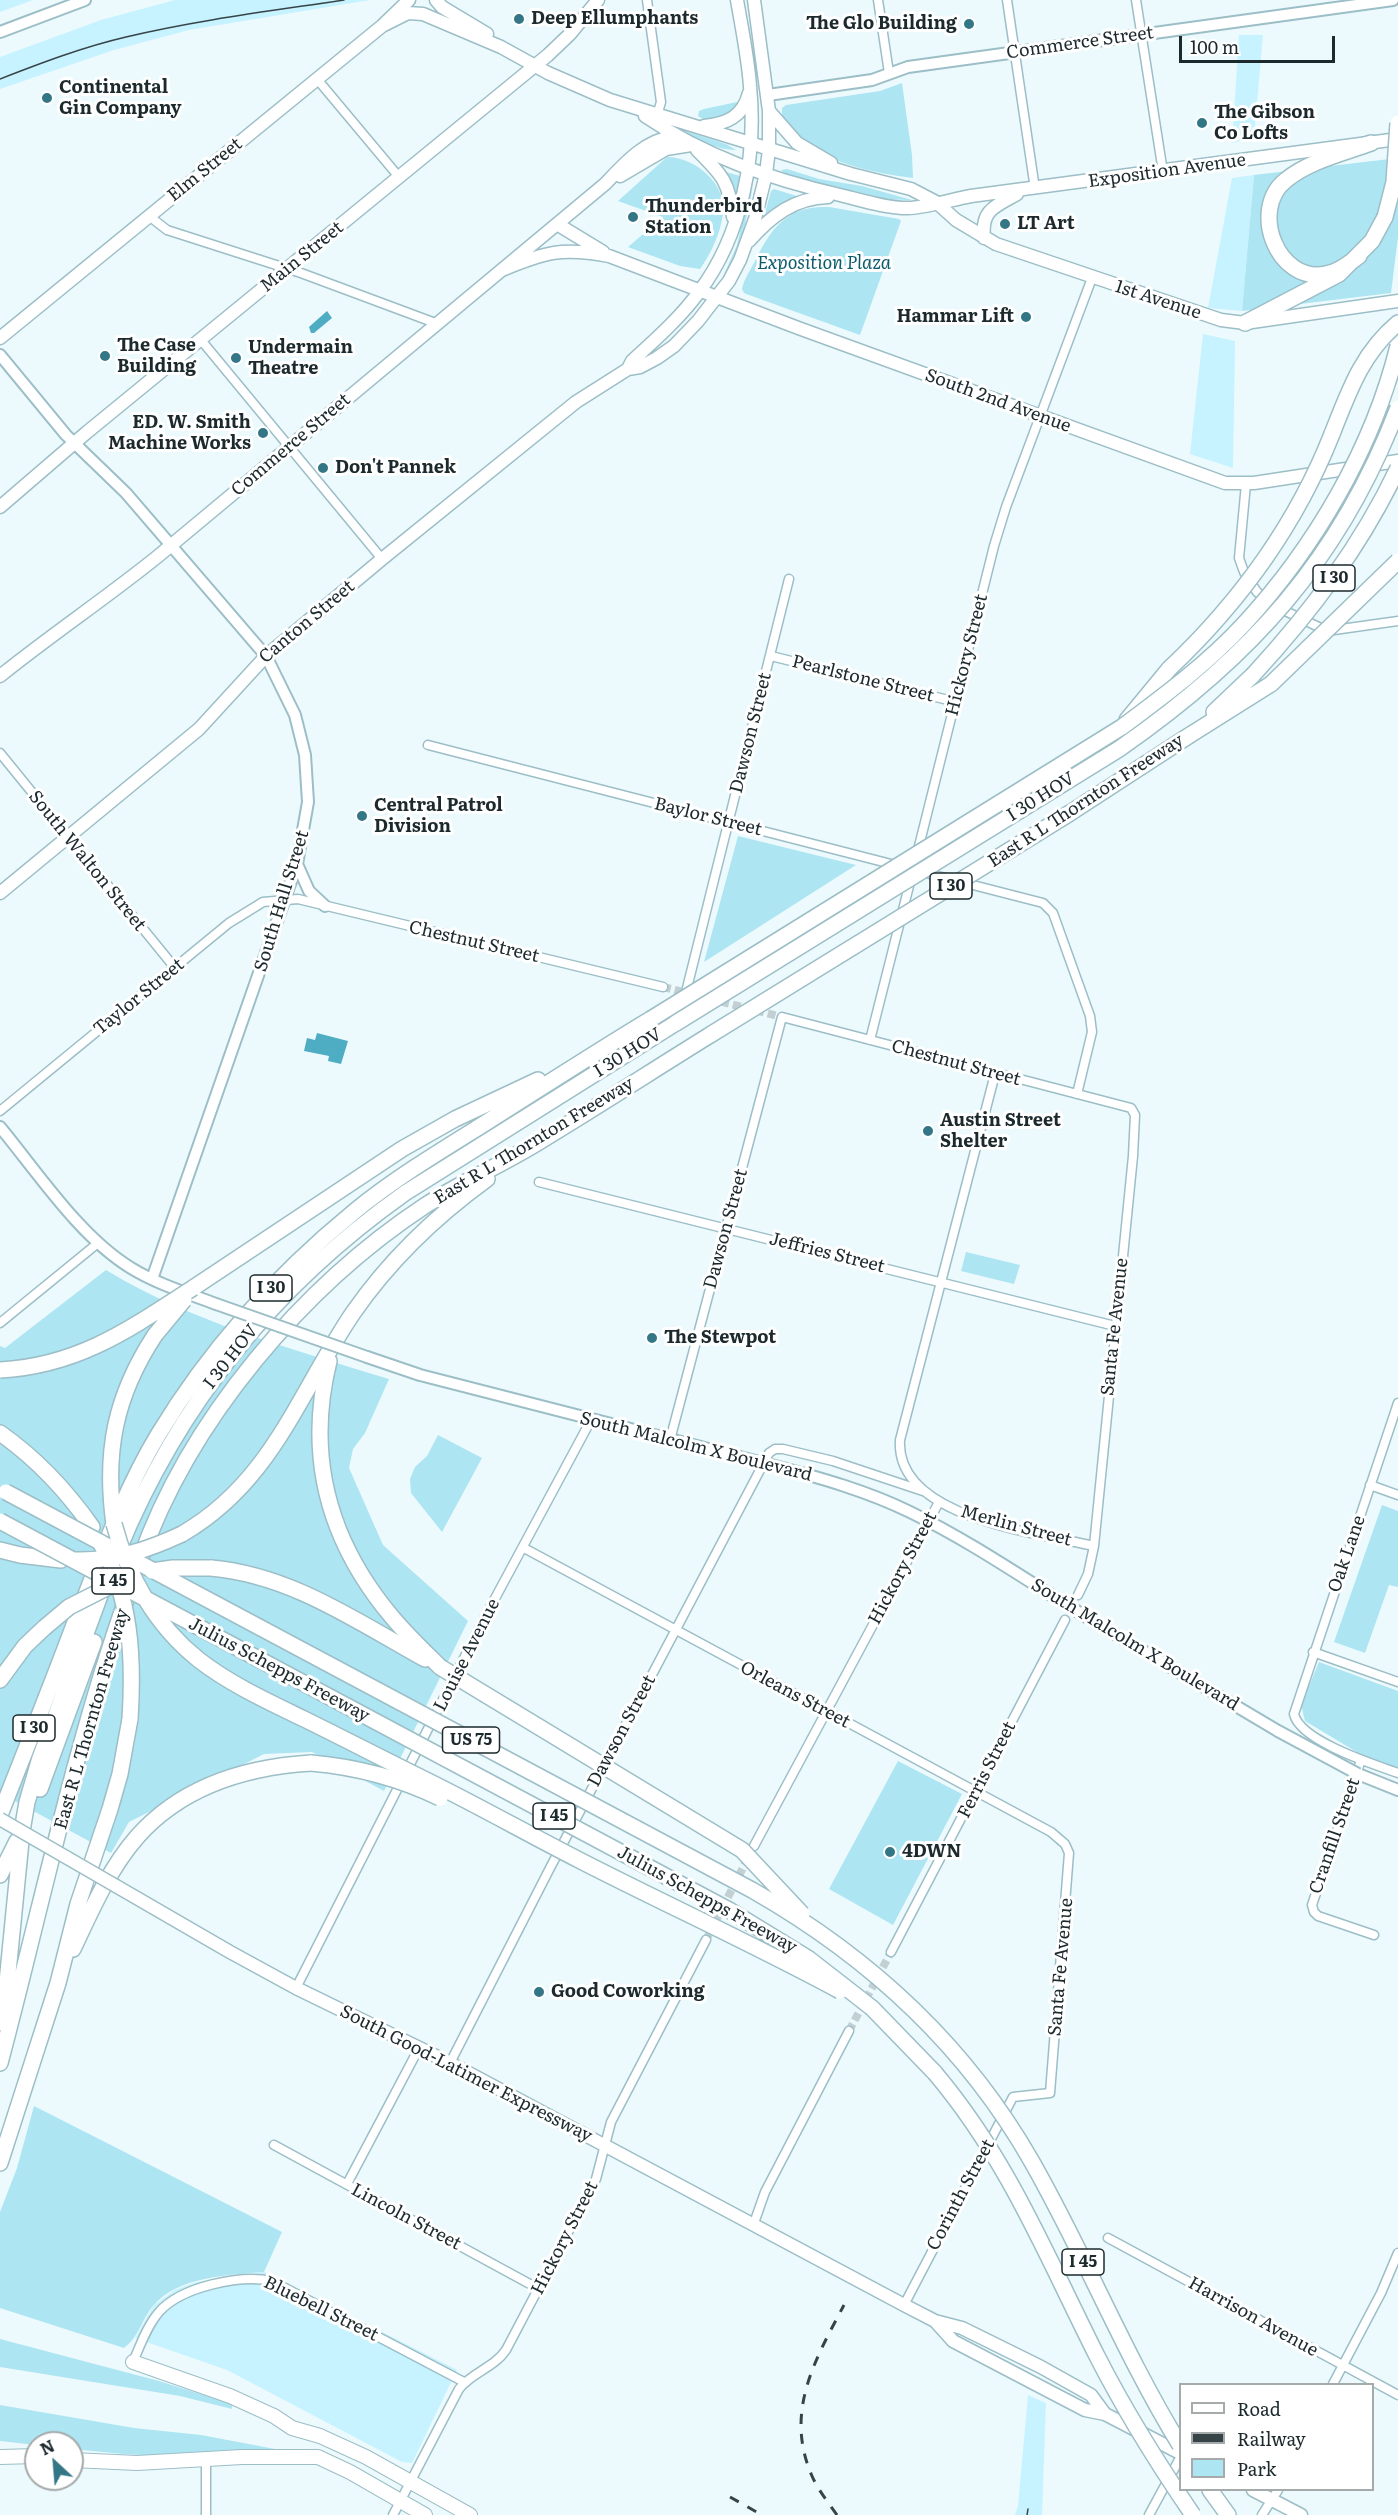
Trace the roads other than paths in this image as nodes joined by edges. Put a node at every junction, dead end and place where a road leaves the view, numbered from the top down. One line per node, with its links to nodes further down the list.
1 (85, 0): 13 (street)
2 (409, 0): 12 (main road, Elm Street)
3 (436, 0): 15 (main road)
4 (597, 0): 17 (main road, Main Street)
5 (647, 0): 23 (street)
6 (737, 0): 20 (main road, Canton Street)
7 (754, 0): 21 (main road, Canton Street)
8 (878, 0): 18 (street)
9 (1007, 0): 16 (street)
10 (1136, 0): 14 (street)
11 (1393, 0): 14 (street, Commerce Street)
12 (382, 26): 15 (main road); 19 (main road, Elm Street)
13 (0, 32)
14 (1141, 34): 16 (street, Commerce Street); 33 (street)
15 (501, 47): 17 (main road, Exposition Avenue)
16 (1015, 52): 18 (street, Commerce Street); 38 (street)
17 (534, 66): 23 (main road, Exposition Avenue); 36 (main road, Main Street)
18 (889, 73): 21 (street, Commerce Street)
19 (317, 79): 36 (street); 42 (main road, Elm Street)
20 (750, 86): 25 (main road); 29 (main road, Canton Street)
21 (768, 95): 22 (main road, Canton Street)
22 (769, 111): 31 (main road, Canton Street); 35 (main road)
23 (656, 119): 25 (main road, Exposition Avenue); 26 (main road, Exposition Avenue)
24 (1398, 123): 48 (highway, bridge)
25 (697, 127): 29 (main road, Exposition Avenue)
26 (675, 136): 30 (main road, Exposition Avenue); 37 (main road, Commerce Street)
27 (1398, 139): 28 (main road, Exposition Avenue)
28 (1371, 143): 33 (main road, Exposition Avenue); 48 (highway)
29 (752, 144): 31 (main road, Exposition Avenue); 32 (main road, Canton Street)
30 (692, 145): 32 (main road, Exposition Avenue); 37 (main road, Commerce Street); 43 (main road)
31 (769, 149): 34 (main road, Canton Street); 35 (main road, Exposition Avenue)
32 (748, 168): 34 (main road, Exposition Avenue); 43 (main road, Canton Street)
33 (1163, 172): 38 (main road, Exposition Avenue)
34 (766, 174): 40 (main road, Exposition Avenue); 46 (main road, Canton Street)
35 (851, 174): 41 (main road, Exposition Avenue)
36 (399, 177): 49 (main road, Main Street)
37 (605, 184): 44 (main road, Commerce Street)
38 (1035, 189): 39 (main road, Exposition Avenue)
39 (1022, 191): 41 (main road, Exposition Avenue); 45 (main road)
40 (843, 196): 41 (main road, Exposition Avenue); 46 (main road)
41 (936, 202): 45 (main road, 1st Avenue)
42 (149, 216): 49 (street); 58 (main road, Elm Street)
43 (734, 220): 52 (main road, Canton Street)
44 (557, 224): 47 (main road, South 2nd Avenue); 50 (main road, Commerce Street)
45 (984, 238): 51 (main road, 1st Avenue)
46 (746, 244): 53 (main road, Canton Street)
47 (609, 256): 50 (main road, South 2nd Avenue); 52 (main road, South 2nd Avenue)
48 (1359, 256): 55 (highway)
49 (288, 268): 57 (street); 59 (main road, Main Street)
50 (502, 270): 57 (main road, Commerce Street)
51 (1092, 278): 55 (main road, 1st Avenue); 64 (street, Hickory Street)
52 (700, 290): 53 (main road, South 2nd Avenue); 62 (main road, Canton Street)
53 (718, 297): 62 (main road, Canton Street); 64 (main road, South 2nd Avenue)
54 (1398, 301): 55 (main road, 1st Avenue)
55 (1245, 322)
56 (1398, 323): 81 (highway, bridge)
57 (438, 324): 67 (main road, Commerce Street)
58 (0, 338)
59 (201, 340): 66 (main road, Main Street); 67 (street)
60 (1398, 346): 81 (highway, I 30, bridge)
61 (0, 355): 66 (street, South Hall Street)
62 (628, 369): 73 (main road, Canton Street)
63 (1398, 408): 96 (highway, I 30 HOV, bridge)
64 (1040, 417): 70 (main road, South 2nd Avenue); 80 (street, Hickory Street)
65 (1398, 433): 96 (highway, I 30 HOV)
66 (74, 443): 71 (main road, Main Street); 72 (street, South Hall Street)
67 (289, 447): 72 (main road, Commerce Street); 73 (street)
68 (1398, 461): 70 (main road, South 2nd Avenue)
69 (1398, 468): 82 (highway, East R L Thornton Freeway / I 30, bridge)
70 (1246, 484): 76 (street)
71 (0, 507)
72 (171, 545): 77 (street, South Hall Street); 79 (main road, Commerce Street)
73 (382, 559): 77 (main road, Canton Street)
74 (1398, 561): 82 (highway, bridge)
75 (789, 579): 78 (street, Dawson Street)
76 (1398, 621)
77 (266, 656): 86 (main road, Canton Street); 87 (street, South Hall Street)
78 (771, 656): 80 (street, Pearlstone Street); 85 (street, Dawson Street)
79 (0, 676)
80 (956, 702): 88 (street, Hickory Street)
81 (1122, 727): 98 (highway, I 30, bridge)
82 (1190, 735): 104 (highway, East R L Thornton Freeway / I 30, bridge)
83 (428, 745): 85 (street, Baylor Street)
84 (0, 753): 86 (street, South Walton Street)
85 (729, 822): 88 (street, Baylor Street); 94 (street, Dawson Street)
86 (68, 837): 89 (main road, Canton Street); 92 (street, South Walton Street)
87 (297, 864): 90 (street, South Hall Street); 91 (street)
88 (912, 870): 97 (street, Hickory Street); 100 (street, Baylor Street)
89 (0, 893)
90 (285, 899): 91 (street, Chestnut Street); 92 (street, Taylor Street); 108 (street, South Hall Street)
91 (325, 906): 93 (street, Chestnut Street)
92 (175, 968): 102 (street, Taylor Street)
93 (663, 987)
94 (686, 992)
95 (782, 1017): 97 (street, Chestnut Street); 106 (street, Dawson Street)
96 (681, 1024): 142 (highway, I 30 HOV)
97 (870, 1040): 99 (street, Chestnut Street)
98 (603, 1048): 110 (highway); 141 (highway, I 30)
99 (995, 1074): 100 (street, Chestnut Street); 109 (street, Hickory Street)
100 (1077, 1094): 101 (street, Chestnut Street)
101 (1131, 1108): 112 (street, Santa Fe Avenue)
102 (0, 1111)
103 (0, 1127): 107 (street, South Malcolm X Boulevard)
104 (537, 1143): 113 (highway); 157 (highway, East R L Thornton Freeway / I 30)
105 (539, 1182): 106 (street, Jeffries Street)
106 (727, 1229): 109 (street, Jeffries Street); 118 (street, Dawson Street)
107 (98, 1243): 108 (street, South Malcolm X Boulevard); 111 (street)
108 (152, 1279): 116 (street, South Malcolm X Boulevard, bridge)
109 (941, 1281): 112 (street, Jeffries Street); 122 (street, Hickory Street)
110 (194, 1288): 114 (highway, bridge); 145 (highway, bridge)
111 (0, 1323)
112 (1115, 1326): 126 (street, Santa Fe Avenue)
113 (334, 1344): 128 (highway, bridge); 133 (highway)
114 (0, 1370)
115 (1398, 1403): 120 (street, Oak Lane)
116 (591, 1420): 118 (street, South Malcolm X Boulevard); 127 (street, Louise Avenue)
117 (0, 1433): 151 (highway, bridge)
118 (670, 1440): 119 (street, South Malcolm X Boulevard)
119 (769, 1465): 122 (street); 131 (street, Dawson Street); 139 (street, South Malcolm X Boulevard, bridge)
120 (1371, 1485): 123 (street); 132 (street, Oak Lane)
121 (0, 1489): 147 (highway, Julius Schepps Freeway / US 75, bridge)
122 (923, 1491): 124 (street, Hickory Street)
123 (1398, 1495)
124 (939, 1502): 126 (street, Merlin Street); 136 (street, Hickory Street)
125 (0, 1521): 153 (highway, Julius Schepps Freeway / I 45, bridge)
126 (1095, 1546): 129 (street, Santa Fe Avenue)
127 (524, 1548): 131 (street, Orleans Street); 152 (street, Louise Avenue)
128 (0, 1550)
129 (1078, 1595)
130 (1065, 1620): 140 (street, Ferris Street)
131 (675, 1631): 136 (street, Orleans Street); 158 (street, Dawson Street)
132 (1313, 1652): 135 (street); 137 (street, Oak Lane)
133 (440, 1667): 134 (highway, bridge); 147 (highway, bridge)
134 (0, 1680)
135 (1398, 1682)
136 (825, 1711): 140 (street, Orleans Street); 144 (street, Hickory Street)
137 (1361, 1760): 138 (street); 148 (street, Cranfill Street)
138 (1398, 1773)
139 (1398, 1790)
140 (976, 1791): 143 (street, Orleans Street); 150 (street, Ferris Street)
141 (0, 1817): 152 (main road, South Good-Latimer Expressway, bridge)
142 (22, 1831): 146 (highway, I 30 HOV); 155 (highway, I 30 HOV)
143 (1065, 1844): 159 (street, Santa Fe Avenue)
144 (754, 1846)
145 (581, 1861): 151 (highway, bridge); 153 (highway, bridge)
146 (0, 1875)
147 (818, 1930): 176 (highway, Julius Schepps Freeway / I 45, bridge)
148 (1374, 1935)
149 (706, 1940): 161 (street, Hickory Street)
150 (891, 1952)
151 (58, 1983): 162 (highway)
152 (296, 1988): 156 (main road, South Good-Latimer Expressway)
153 (872, 2008): 193 (highway, Julius Schepps Freeway / I 45, bridge)
154 (849, 2031): 164 (street)
155 (0, 2043)
156 (419, 2048): 158 (main road, South Good-Latimer Expressway); 163 (street)
157 (0, 2063)
158 (450, 2063): 161 (main road, South Good-Latimer Expressway)
159 (1025, 2094): 168 (street, Corinth Street)
160 (274, 2145): 163 (street, Lincoln Street)
161 (606, 2146): 164 (main road, South Good-Latimer Expressway); 167 (street, Hickory Street)
162 (0, 2163)
163 (347, 2184): 167 (street, Lincoln Street)
164 (753, 2226): 168 (main road, South Good-Latimer Expressway)
165 (1108, 2238): 171 (street, Harrison Avenue)
166 (1398, 2253): 171 (street)
167 (539, 2289): 172 (street, Hickory Street)
168 (904, 2305): 169 (main road, South Good-Latimer Expressway)
169 (935, 2321): 175 (main road, South Good-Latimer Expressway); 175 (main road, South Good-Latimer Expressway)
170 (133, 2362): 172 (street, Bluebell Street); 183 (main road)
171 (1343, 2366): 173 (street); 174 (street, Harrison Avenue)
172 (464, 2382): 183 (street, Hickory Street)
173 (1334, 2383)
174 (1398, 2395)
175 (1105, 2414): 177 (main road, South Good-Latimer Expressway)
176 (1179, 2443)
177 (1179, 2455)
178 (24, 2456): 179 (main road)
179 (0, 2457)
180 (1179, 2458): 192 (street)
181 (206, 2459): 182 (main road); 187 (main road); 188 (street)
182 (84, 2461)
183 (410, 2482): 187 (street, Hickory Street); 191 (main road)
184 (1211, 2491): 194 (highway)
185 (1257, 2491): 186 (main road)
186 (1275, 2495): 195 (street); 196 (main road)
187 (400, 2501): 189 (street, Hickory Street); 190 (main road)
188 (206, 2515)
189 (393, 2515)
190 (425, 2515)
191 (470, 2515)
192 (1149, 2515)
193 (1193, 2515)
194 (1228, 2515)
195 (1262, 2515)
196 (1301, 2515)

